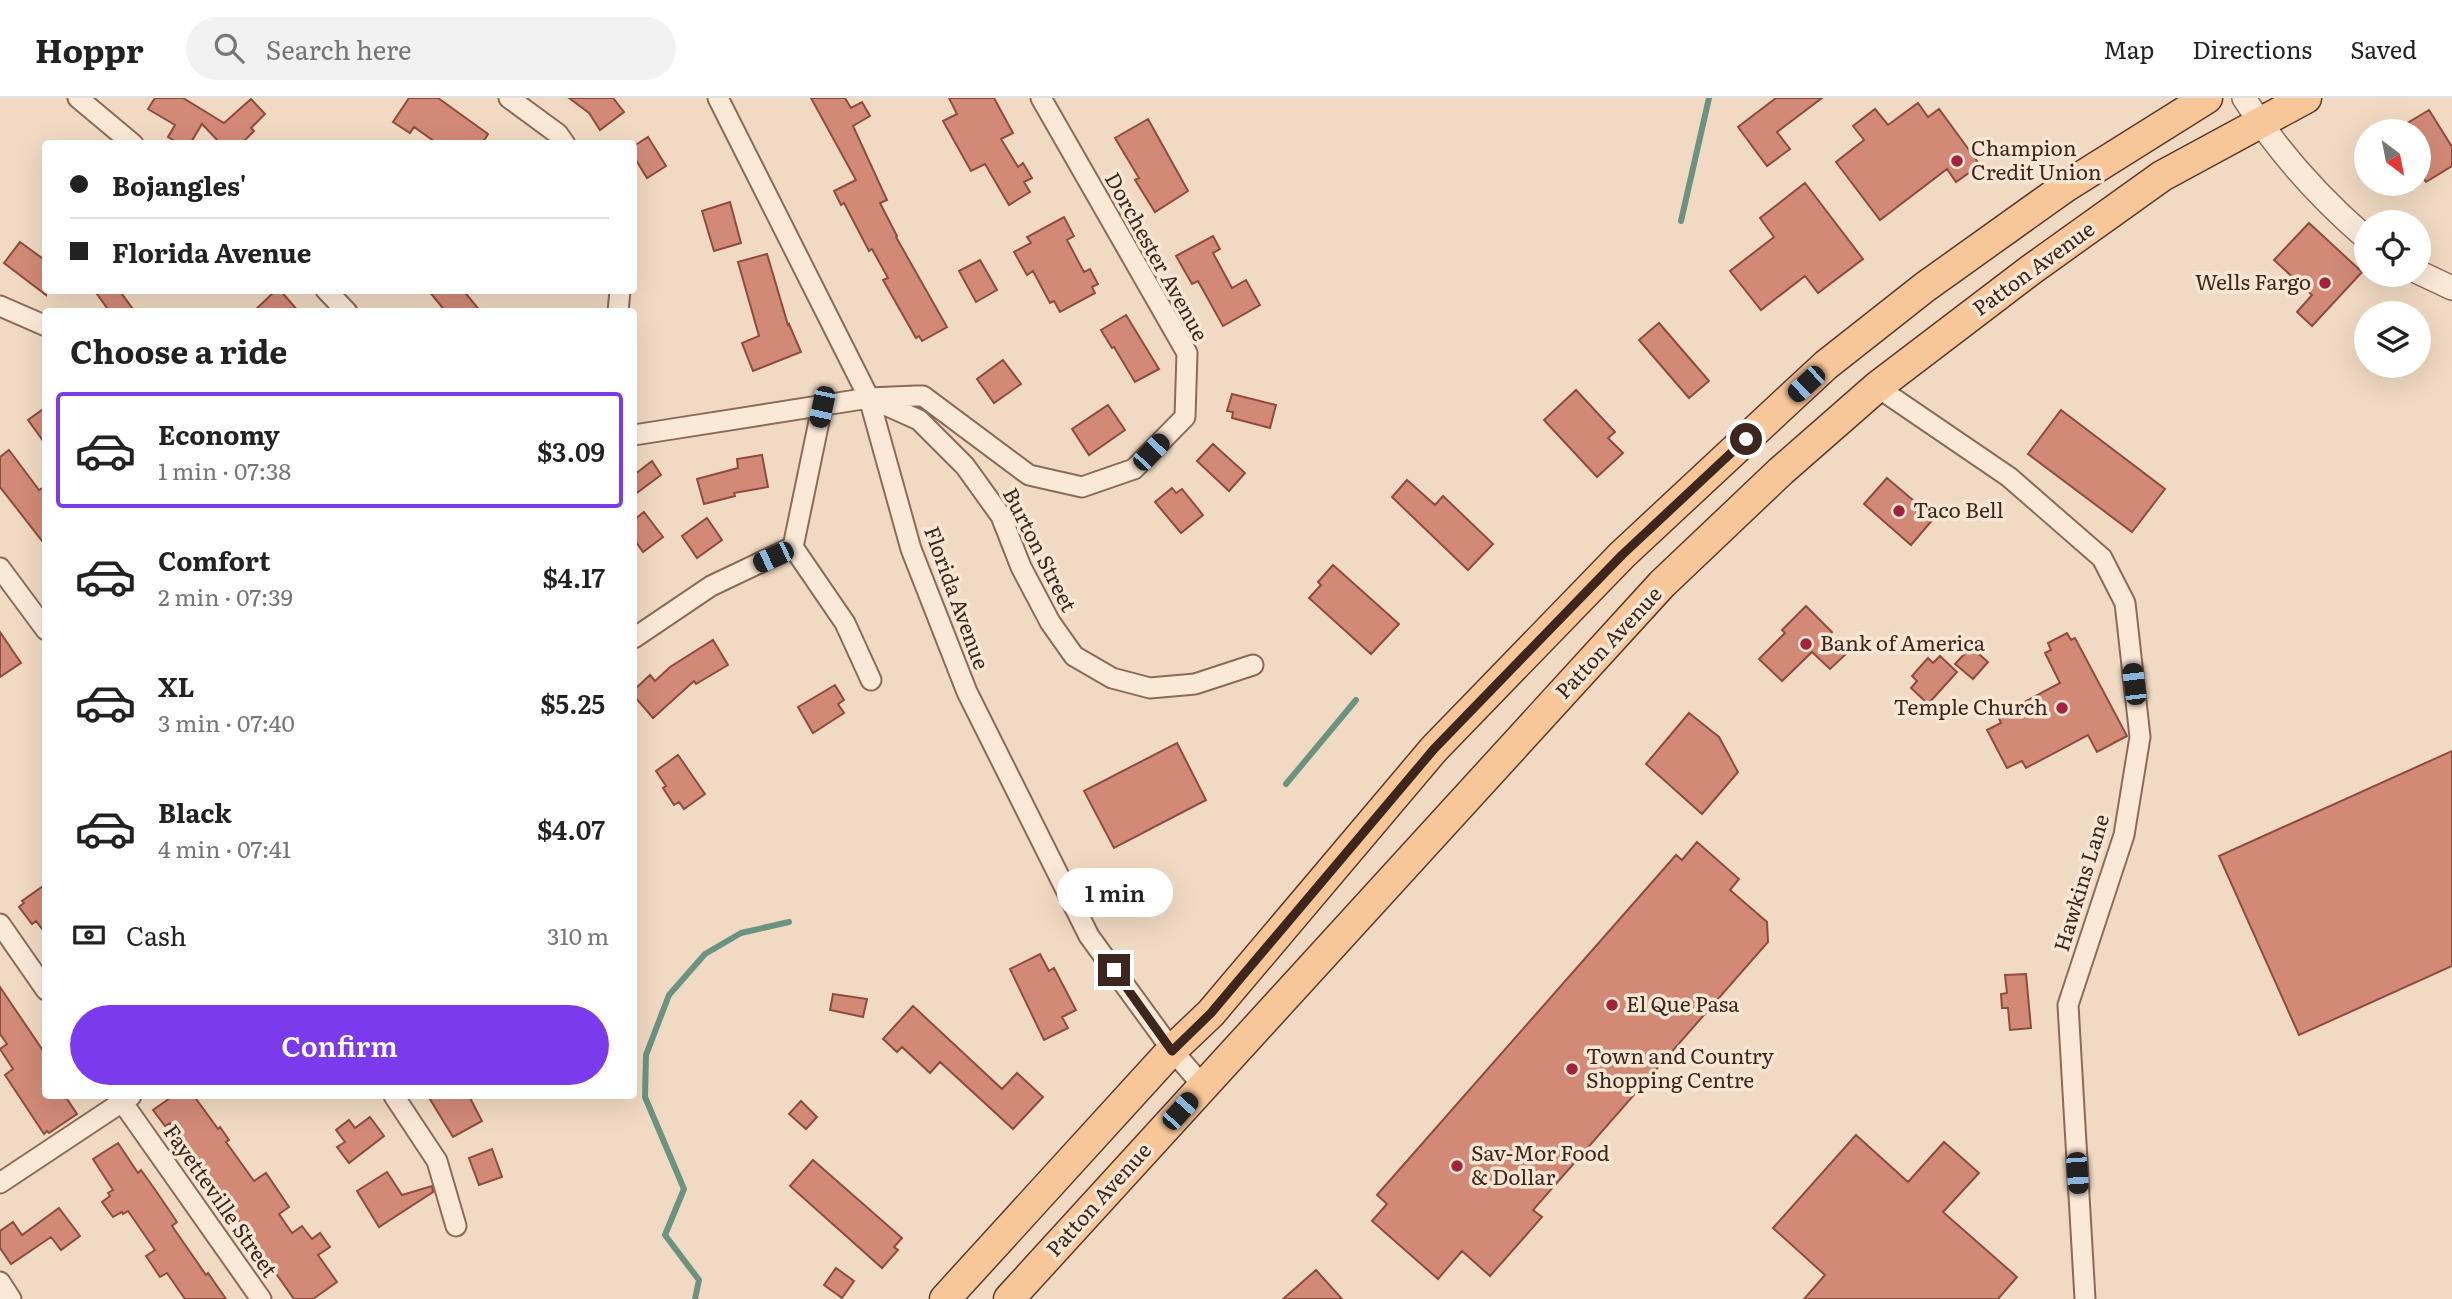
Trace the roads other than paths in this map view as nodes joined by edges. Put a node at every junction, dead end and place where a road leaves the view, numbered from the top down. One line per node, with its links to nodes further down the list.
1 (78, 98): 9 (street)
2 (509, 98): 10 (street)
3 (718, 98): 19 (street, Florida Avenue)
4 (1041, 98): 19 (street, Dorchester Avenue)
5 (2207, 98): 30 (main road)
6 (2244, 98): 8 (street)
7 (2306, 98): 8 (main road, Patton Avenue)
8 (2260, 123): 11 (street); 18 (main road, Patton Avenue)
9 (128, 140)
10 (562, 140)
11 (2354, 226)
12 (2431, 278): 13 (street)
13 (2452, 288)
14 (330, 294): 16 (street)
15 (0, 306): 17 (street)
16 (344, 308)
17 (42, 327)
18 (1877, 387): 31 (main road, Patton Avenue); 42 (street, Hawkins Lane)
19 (869, 398): 20 (street); 26 (street, Burton Street); 30 (street, Florida Avenue)
20 (822, 407): 21 (street); 22 (street)
21 (637, 435)
22 (793, 547): 25 (street); 27 (street)
23 (0, 568): 24 (street)
24 (42, 625)
25 (637, 636)
26 (1252, 666)
27 (871, 680)
28 (0, 924): 29 (street)
29 (42, 984)
30 (1172, 1051): 31 (street, Florida Avenue); 40 (main road)
31 (1203, 1086): 41 (main road, Patton Avenue)
32 (123, 1099): 35 (street)
33 (125, 1099): 39 (street, Fayetteville Street)
34 (396, 1099): 36 (street)
35 (0, 1183)
36 (456, 1226)
37 (0, 1282): 38 (street)
38 (12, 1299)
39 (261, 1299)
40 (945, 1299)
41 (1009, 1299)
42 (2085, 1299)

